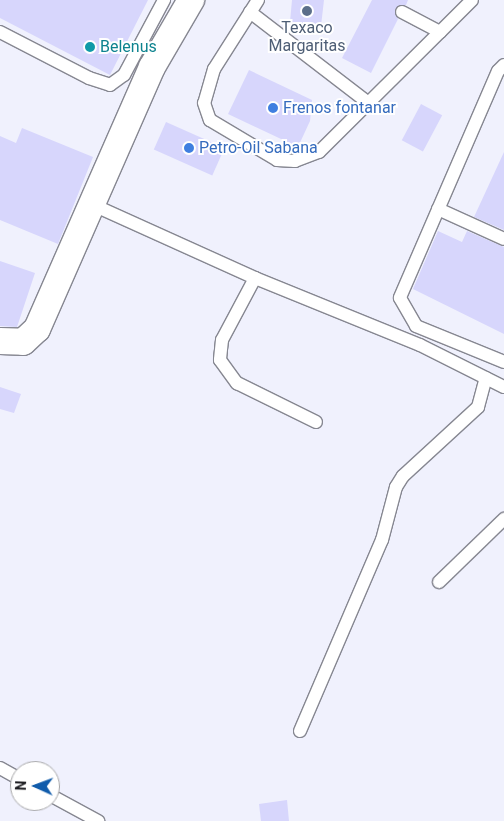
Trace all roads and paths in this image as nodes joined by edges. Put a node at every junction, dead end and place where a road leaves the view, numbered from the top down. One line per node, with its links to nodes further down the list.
1 (164, 0): 7 (lane)
2 (191, 0): 11 (street)
3 (258, 0): 5 (lane)
4 (472, 0): 8 (lane)
5 (250, 12): 10 (lane); 10 (lane)
6 (402, 12): 8 (lane)
7 (0, 32)
8 (440, 32): 10 (lane)
9 (504, 65): 12 (lane)
10 (370, 104)
11 (92, 204): 14 (lane); 15 (street)
12 (438, 209): 13 (lane); 16 (lane)
13 (504, 239)
14 (255, 278): 17 (lane); 19 (lane)
15 (0, 341)
16 (504, 362)
17 (486, 378): 18 (lane); 22 (lane)
18 (504, 387)
19 (316, 422)
20 (504, 519): 21 (lane)
21 (439, 582)
22 (300, 732)
23 (60, 800): 24 (lane)
24 (98, 821)

